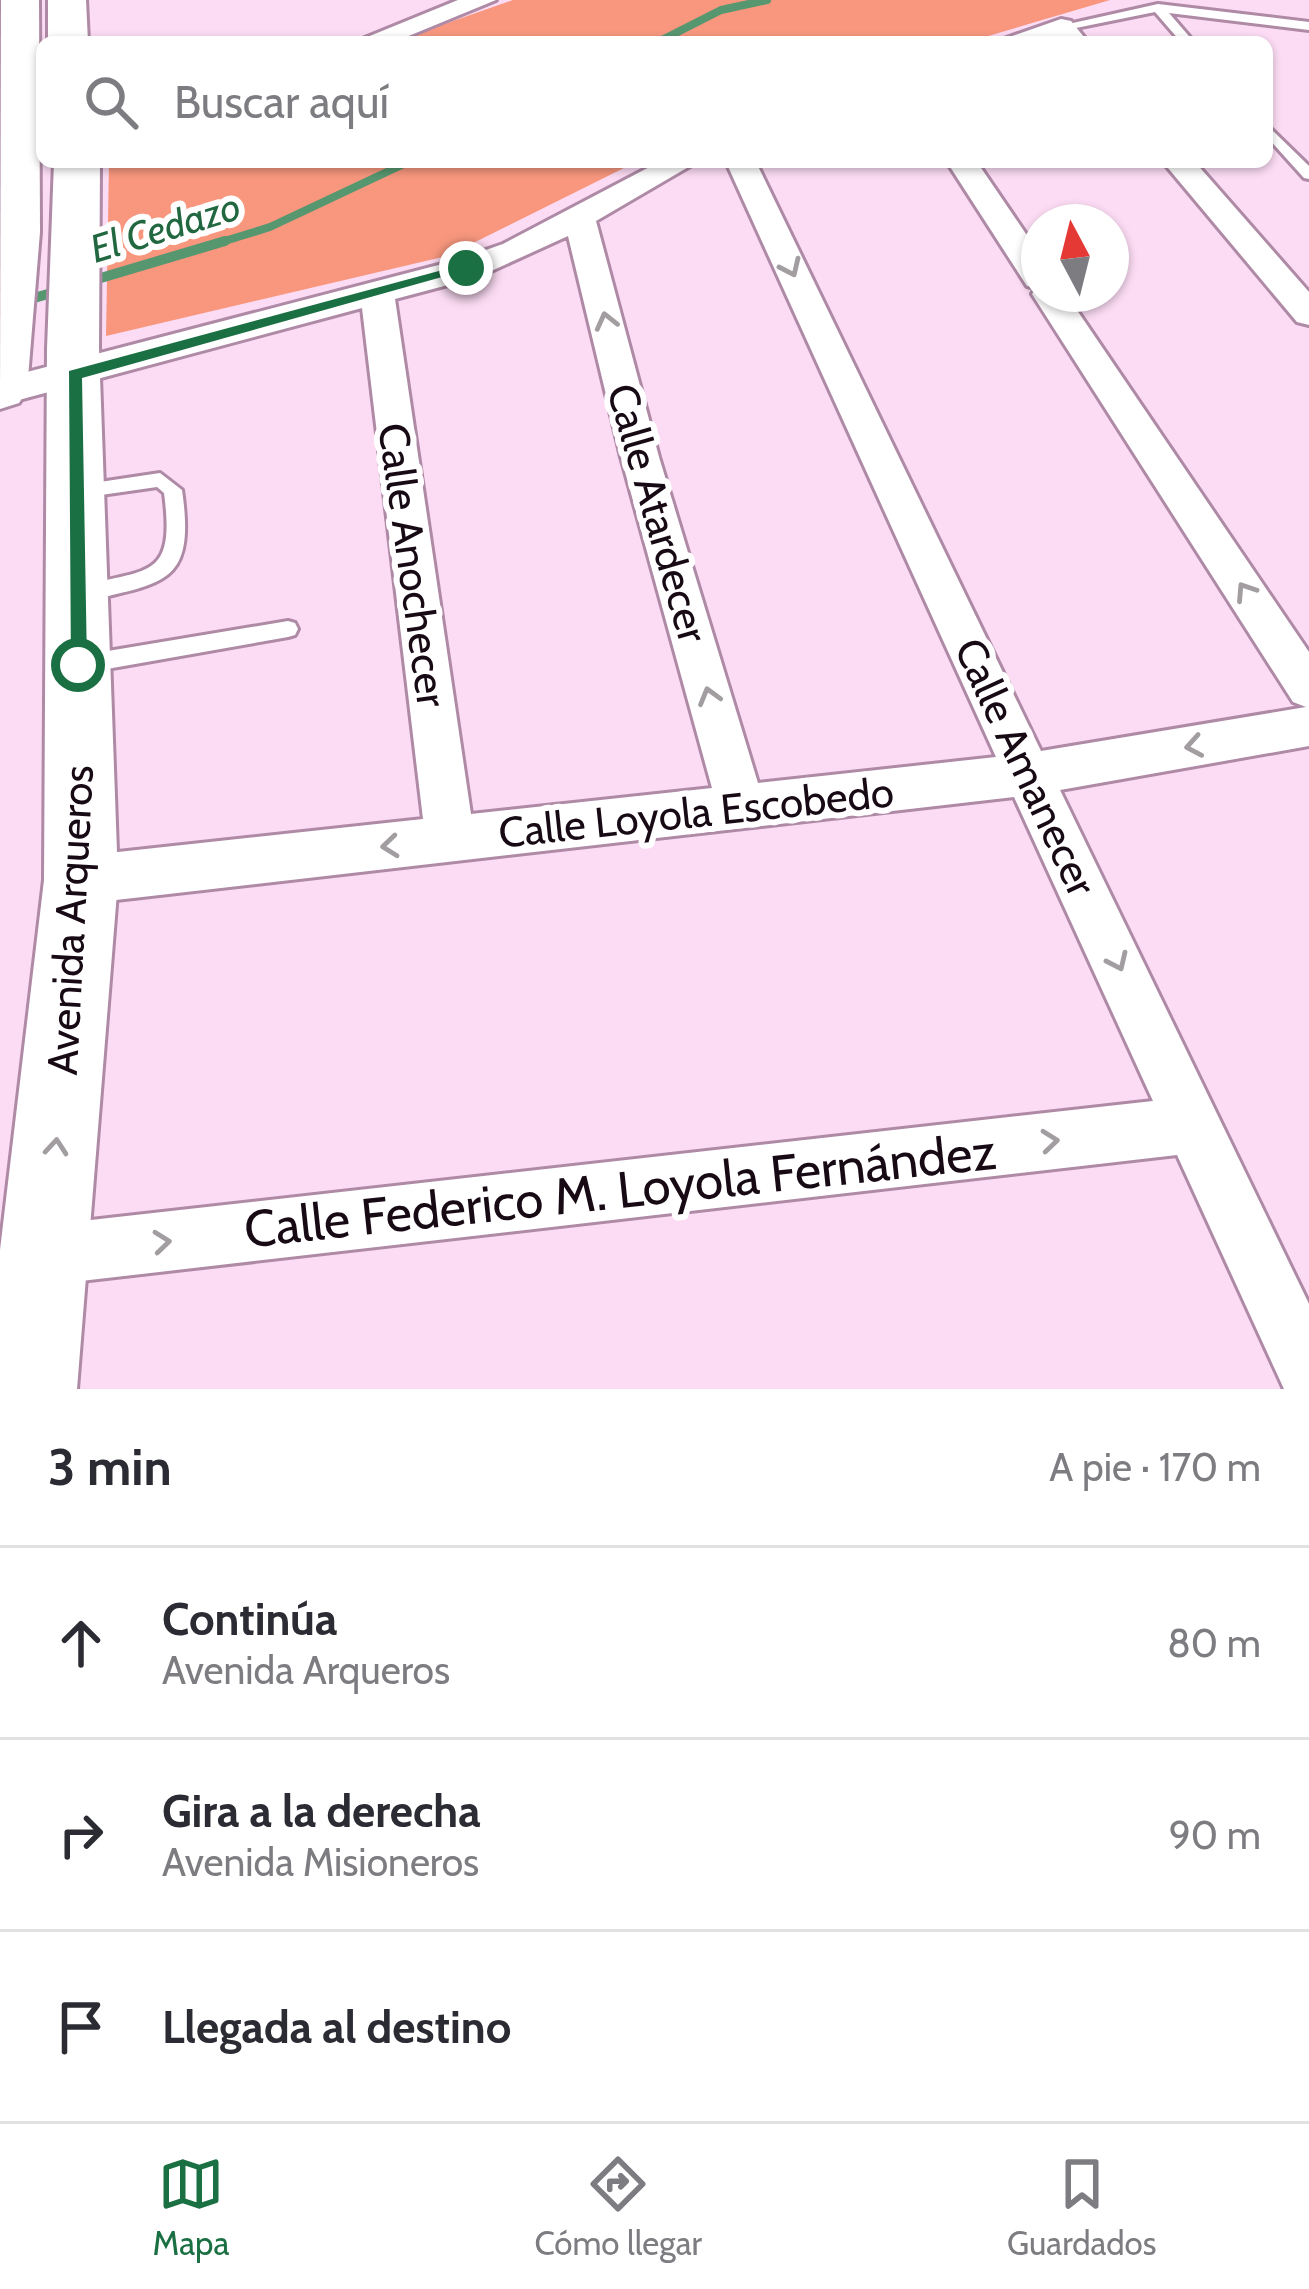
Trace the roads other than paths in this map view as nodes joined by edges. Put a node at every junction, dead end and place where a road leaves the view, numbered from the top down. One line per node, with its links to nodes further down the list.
1 (20, 0): 22 (main road, Avenida Arqueros)
2 (67, 0): 7 (main road)
3 (483, 0): 8 (street)
4 (1158, 8): 5 (lane); 6 (lane); 9 (lane)
5 (1309, 26)
6 (1068, 34)
7 (68, 36)
8 (385, 36)
9 (1183, 36)
10 (1273, 136): 16 (lane)
11 (77, 168): 22 (main road, Avenida Arqueros)
12 (671, 168): 17 (street)
13 (744, 168): 28 (street, Calle Amanecer, one-way to 28)
14 (966, 168): 18 (street)
15 (1183, 168): 21 (street)
16 (1309, 175)
17 (579, 217): 19 (street); 29 (street, Calle Atardecer, one-way to 17)
18 (1021, 251)
19 (377, 291): 22 (street); 30 (street, Calle Anochecer)
20 (1061, 312): 26 (street, one-way to 20)
21 (1309, 314)
22 (30, 375): 23 (main road, Avenida Arqueros)
23 (75, 492): 25 (main road, Avenida Arqueros); 25 (lane)
24 (288, 629): 25 (lane)
25 (77, 631): 31 (main road, Avenida Arqueros)
26 (1309, 689)
27 (1309, 726): 28 (street, Calle Loyola Escobedo, one-way to 28)
28 (1030, 774): 29 (street, Calle Loyola Escobedo); 32 (street, Calle Amanecer, one-way to 32)
29 (742, 809): 30 (street, Calle Loyola Escobedo)
30 (450, 839): 31 (street, Calle Loyola Escobedo, one-way to 31)
31 (81, 880): 33 (main road, Avenida Arqueros, one-way to 31)
32 (1194, 1125): 33 (street, Calle Federico M. Loyola Fernández, one-way to 32); 34 (street, Calle Amanecer)
33 (46, 1255): 35 (main road, Avenida Arqueros)
34 (1309, 1372)
35 (30, 1389)

